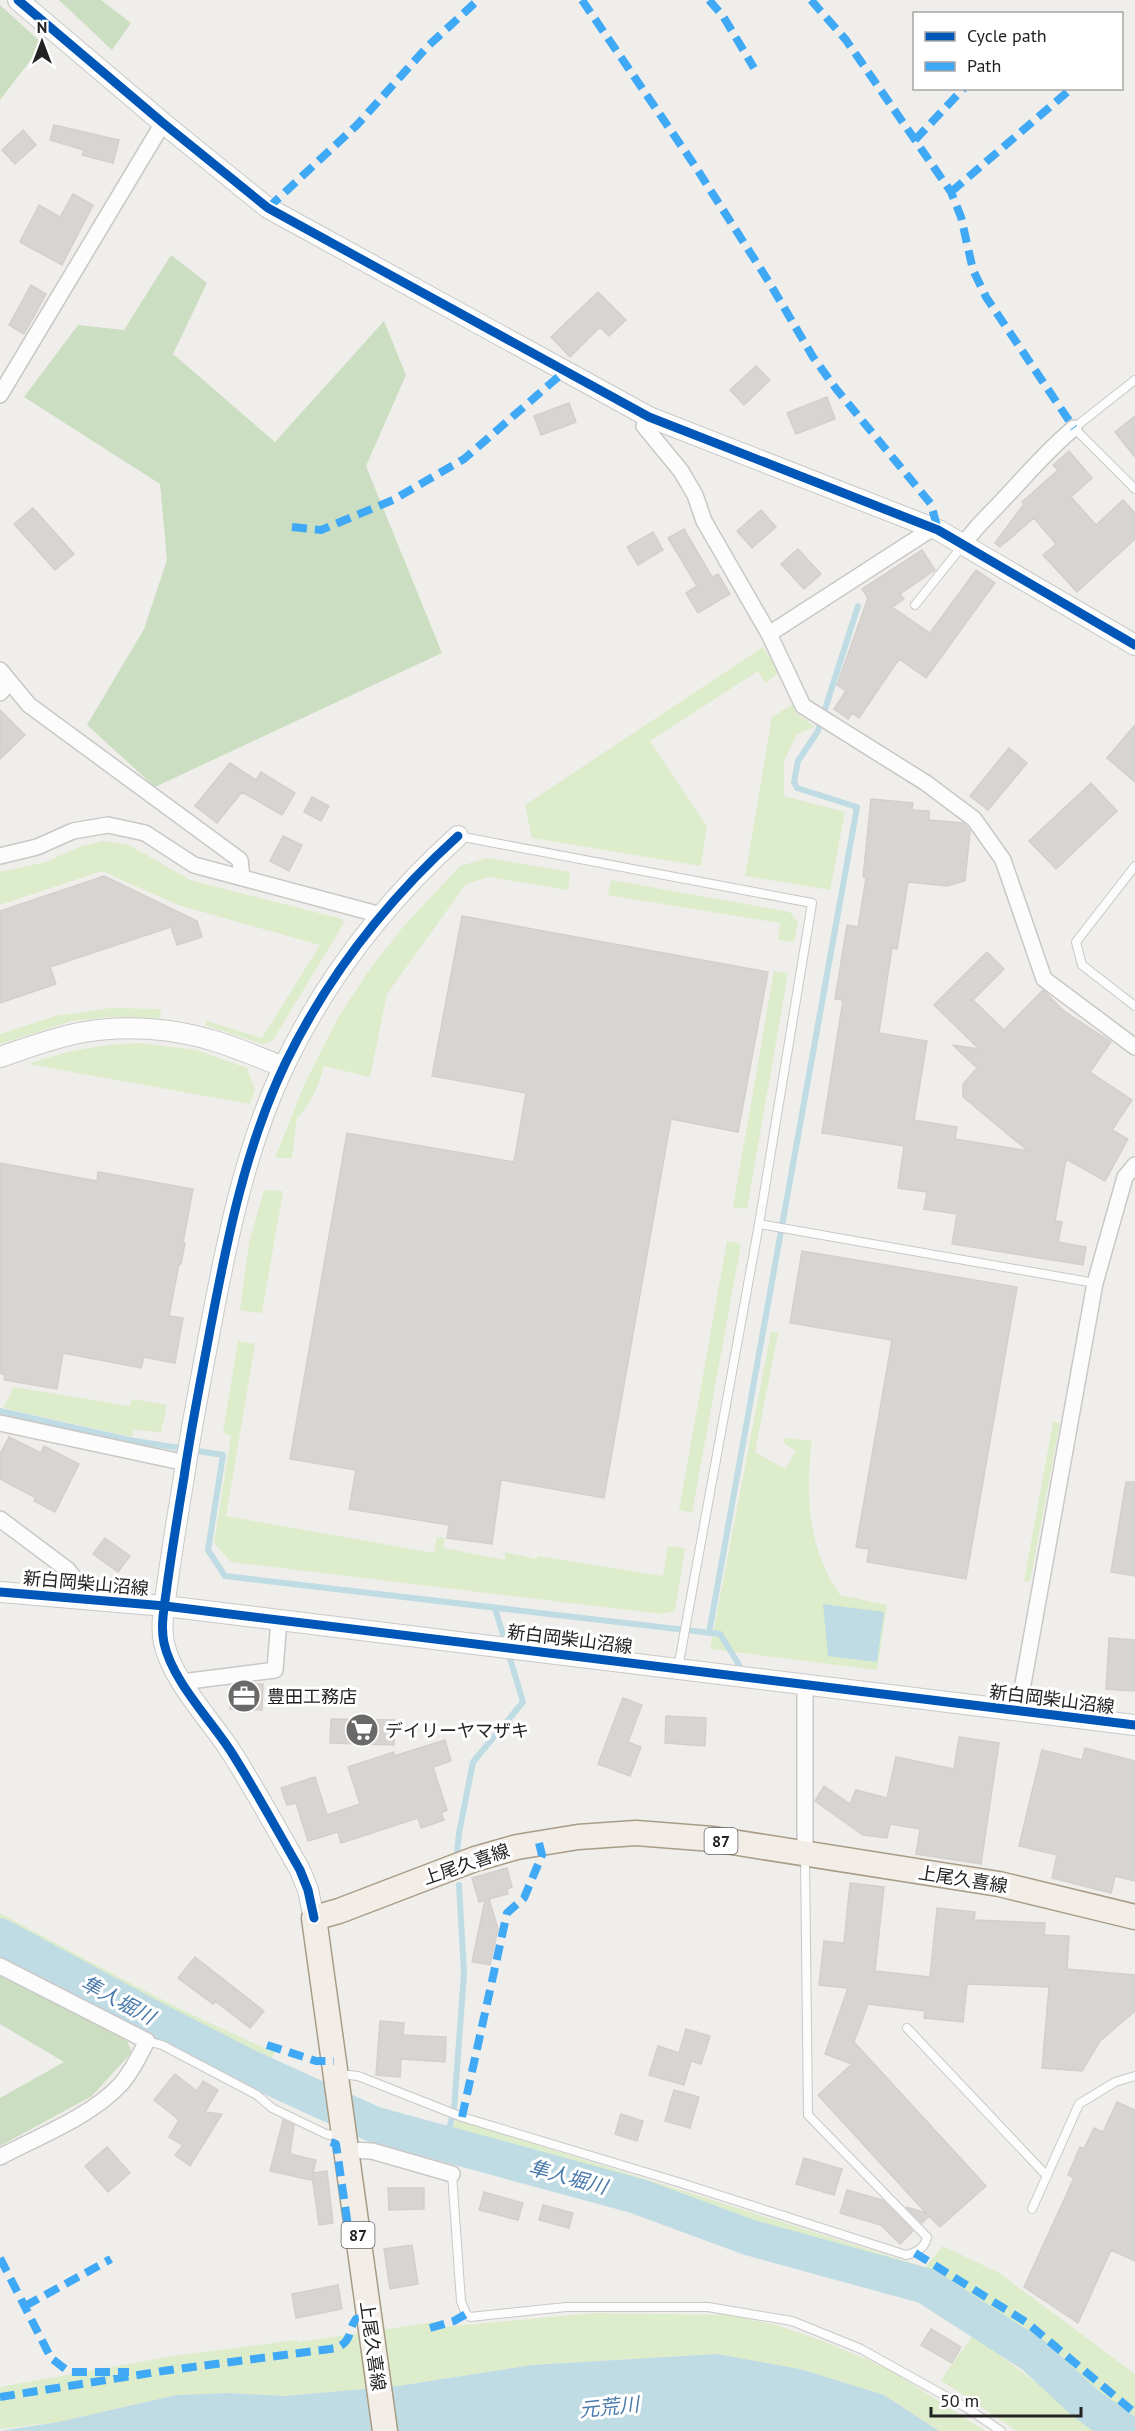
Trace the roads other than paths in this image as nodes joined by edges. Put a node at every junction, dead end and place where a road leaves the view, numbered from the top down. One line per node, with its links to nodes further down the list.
1 (18, 0): 2 (street)
2 (163, 123): 4 (street); 5 (street)
3 (1135, 380): 6 (lane)
4 (0, 394)
5 (649, 417): 8 (street); 11 (street)
6 (1074, 428): 7 (lane); 9 (street)
7 (1135, 489)
8 (933, 528): 9 (street); 11 (street)
9 (964, 544): 10 (lane); 12 (street)
10 (915, 605)
11 (769, 633): 20 (street)
12 (1135, 645)
13 (3, 682): 17 (street)
14 (458, 836): 18 (street); 24 (lane)
15 (0, 856): 17 (street)
16 (1135, 866): 19 (lane)
17 (242, 878): 18 (street)
18 (381, 915): 22 (street)
19 (1135, 1006)
20 (1135, 1047)
21 (0, 1057): 22 (street)
22 (284, 1067): 27 (street)
23 (1135, 1165): 25 (street)
24 (759, 1224): 25 (lane); 33 (lane)
25 (1095, 1283): 36 (street)
26 (0, 1423): 27 (street)
27 (186, 1462): 31 (street)
28 (0, 1519): 29 (street)
29 (75, 1579)
30 (0, 1592): 31 (street, 新白岡柴山沼線)
31 (165, 1606): 32 (street, 新白岡柴山沼線); 34 (street)
32 (279, 1620): 33 (street, 新白岡柴山沼線); 34 (street)
33 (678, 1669): 35 (street, 新白岡柴山沼線)
34 (182, 1682): 40 (street)
35 (805, 1685): 36 (street, 新白岡柴山沼線); 38 (street)
36 (1018, 1712): 37 (street, 新白岡柴山沼線)
37 (1135, 1725)
38 (805, 1853): 39 (main road, 上尾久喜線 / 87); 40 (main road, 上尾久喜線 / 87); 44 (lane)
39 (1135, 1917)
40 (314, 1918): 44 (main road, 上尾久喜線 / 87)
41 (0, 1966): 43 (street)
42 (907, 2028): 49 (lane)
43 (147, 2041): 46 (lane); 47 (street)
44 (336, 2074): 46 (main road, 上尾久喜線 / 87)
45 (1135, 2076): 49 (lane)
46 (345, 2140): 48 (street); 51 (main road, 上尾久喜線 / 87)
47 (0, 2157)
48 (452, 2174): 52 (lane)
49 (1047, 2176): 50 (lane)
50 (1032, 2209)
51 (385, 2431)
52 (1001, 2431)

